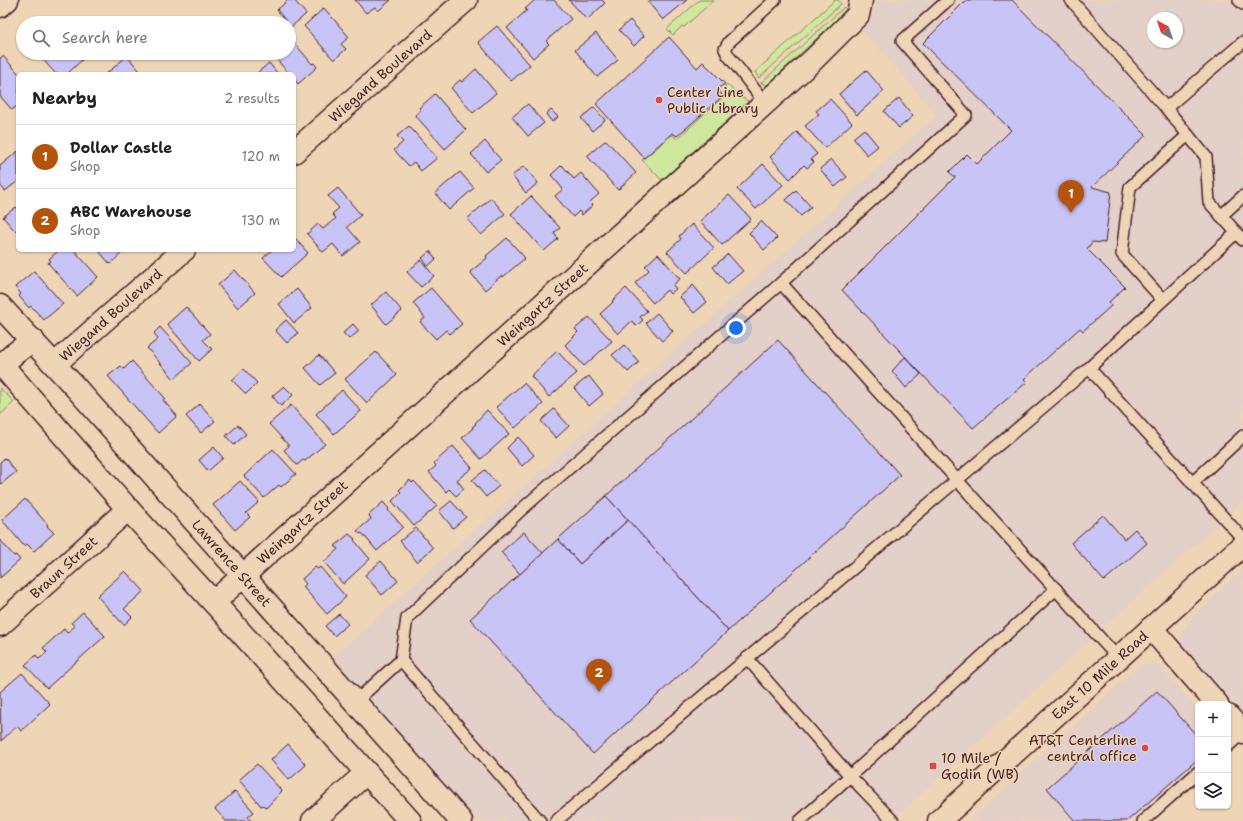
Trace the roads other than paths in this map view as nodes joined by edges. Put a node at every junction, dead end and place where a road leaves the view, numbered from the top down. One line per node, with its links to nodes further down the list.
1 (7, 0): 9 (street)
2 (466, 0): 14 (street, Wiegand Boulevard)
3 (775, 0): 11 (lane)
4 (861, 0): 11 (street, Weingartz Street)
5 (948, 0): 19 (lane)
6 (1071, 0): 12 (lane)
7 (1239, 0): 8 (lane)
8 (1243, 4)
9 (0, 6)
10 (1243, 42): 12 (lane)
11 (765, 103): 31 (street, Weingartz Street)
12 (1166, 108): 13 (lane)
13 (1188, 135): 16 (lane); 20 (lane)
14 (296, 150)
15 (1243, 196): 16 (lane)
16 (1221, 216): 17 (lane)
17 (1240, 236): 20 (lane)
18 (182, 252): 23 (street, Wiegand Boulevard)
19 (781, 283): 27 (lane); 38 (lane)
20 (1163, 300): 25 (lane)
21 (0, 306): 22 (street, Lawrence Street)
22 (33, 340): 23 (street, Lawrence Street); 24 (street)
23 (55, 364): 31 (street, Lawrence Street)
24 (1, 365): 29 (street)
25 (1089, 368): 27 (lane); 28 (lane)
26 (1243, 436): 28 (lane)
27 (957, 480): 32 (lane); 36 (lane)
28 (1192, 483): 30 (lane)
29 (128, 510): 33 (street); 34 (street, Braun Street)
30 (1243, 544): 35 (street, East 10 Mile Road)
31 (242, 576): 33 (street, Weingartz Street); 40 (street, Lawrence Street)
32 (1056, 588): 37 (lane); 43 (lane)
33 (214, 602): 41 (street)
34 (0, 625)
35 (1151, 628): 37 (street, East 10 Mile Road); 39 (street)
36 (747, 658): 43 (lane); 48 (lane)
37 (1118, 658): 51 (street, East 10 Mile Road)
38 (401, 660): 40 (lane); 47 (lane)
39 (1214, 701)
40 (355, 702): 46 (street, Lawrence Street)
41 (366, 773): 44 (street); 45 (street)
42 (1197, 773): 52 (lane)
43 (850, 776): 49 (lane); 50 (lane)
44 (313, 821)
45 (410, 821)
46 (461, 821)
47 (540, 821)
48 (556, 821)
49 (800, 821)
50 (892, 821)
51 (939, 821)
52 (1143, 821)

